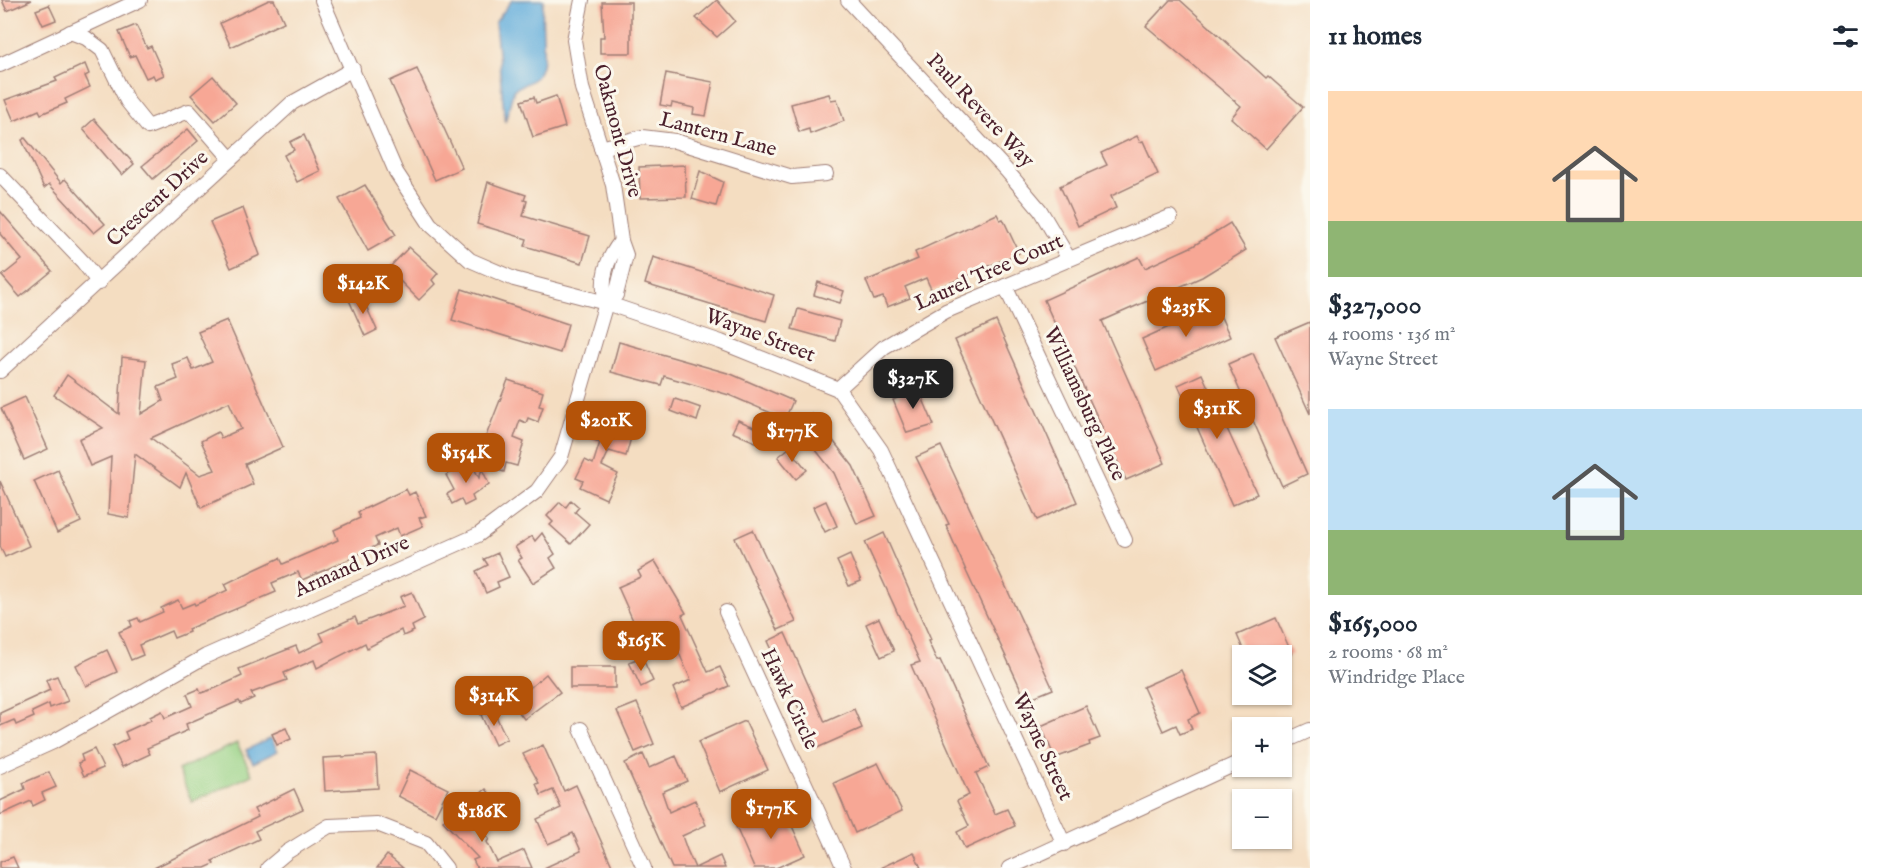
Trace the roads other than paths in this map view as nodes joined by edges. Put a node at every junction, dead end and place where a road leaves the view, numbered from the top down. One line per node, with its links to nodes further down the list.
1 (140, 0): 5 (street)
2 (322, 0): 7 (street, Wayne Street)
3 (582, 0): 8 (street, Oakmont Drive)
4 (848, 0): 13 (street, Paul Revere Way)
5 (70, 32): 6 (street); 9 (street)
6 (0, 65)
7 (353, 69): 9 (street, Crescent Drive); 16 (street, Wayne Street)
8 (601, 148): 10 (street, Lantern Lane); 16 (street, Oakmont Drive)
9 (231, 159): 14 (street, Crescent Drive)
10 (826, 174)
11 (0, 175): 14 (street)
12 (1170, 218): 13 (street, Laurel Tree Court)
13 (1069, 259): 15 (street, Laurel Tree Court)
14 (99, 283): 17 (street, Crescent Drive)
15 (1005, 286): 18 (street, Laurel Tree Court); 19 (street, Williamsburg Place)
16 (606, 303): 18 (street, Wayne Street); 24 (street, Armand Drive)
17 (0, 371)
18 (838, 388): 26 (street, Wayne Street)
19 (1125, 540)
20 (726, 612): 30 (street, Hawk Circle)
21 (581, 729): 29 (street)
22 (1310, 730): 23 (street)
23 (1292, 738)
24 (0, 766)
25 (1232, 766): 26 (street)
26 (1064, 844): 31 (street)
27 (268, 868): 28 (street)
28 (446, 868)
29 (644, 868)
30 (844, 868)
31 (1009, 868)

